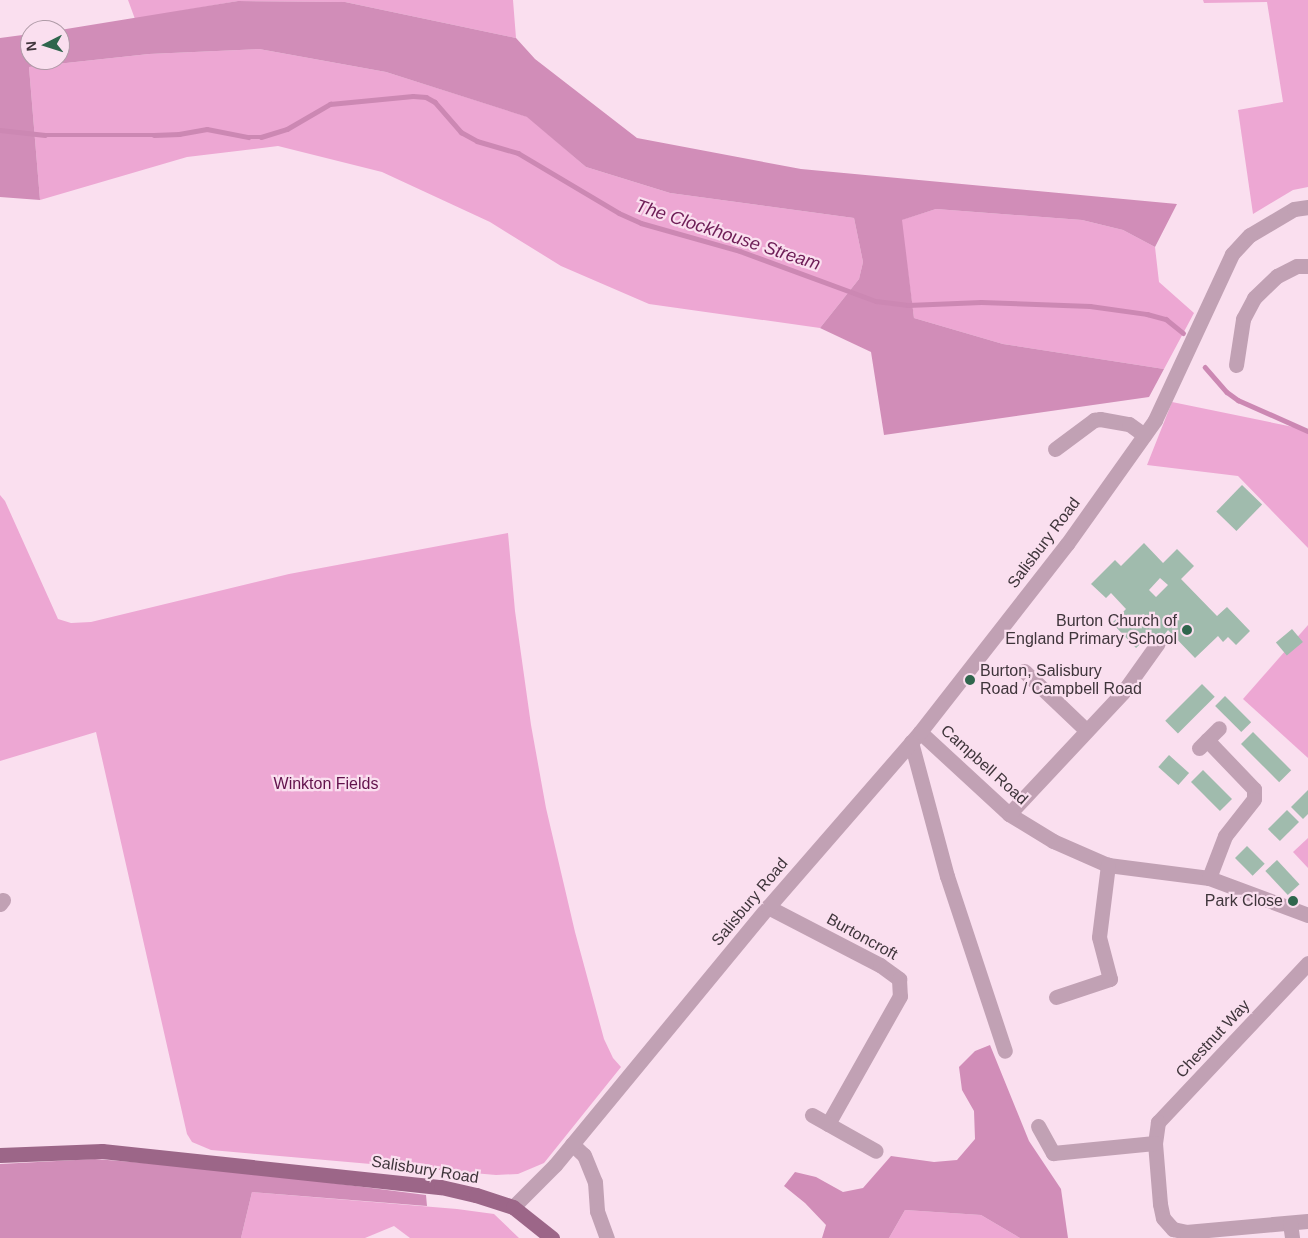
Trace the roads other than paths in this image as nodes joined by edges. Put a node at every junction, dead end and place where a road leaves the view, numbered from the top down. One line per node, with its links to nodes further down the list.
1 (1308, 207): 4 (street, Salisbury Road)
2 (1308, 266): 3 (street)
3 (1236, 365)
4 (1144, 435): 5 (street); 10 (street, Salisbury Road)
5 (1055, 448)
6 (1158, 643): 9 (street)
7 (1024, 671): 9 (street)
8 (1219, 728): 13 (street)
9 (1086, 730): 11 (street)
10 (916, 737): 11 (street, Campbell Road); 14 (street, Salisbury Road); 18 (street)
11 (1008, 814): 12 (street, Campbell Road)
12 (1108, 866): 13 (street, Campbell Road); 17 (street)
13 (1209, 878): 15 (street, Campbell Road)
14 (768, 907): 20 (street, Burtoncroft); 23 (street, Salisbury Road)
15 (1308, 915)
16 (1308, 963): 22 (street, Chestnut Way)
17 (1056, 997)
18 (1005, 1051)
19 (812, 1115): 20 (street)
20 (828, 1124): 24 (street)
21 (1038, 1126): 22 (street)
22 (1155, 1143): 29 (street, Chestnut Way)
23 (572, 1144): 26 (street, Salisbury Road); 31 (street)
24 (876, 1150)
25 (0, 1154): 26 (main road, Salisbury Road)
26 (513, 1208): 30 (main road)
27 (1308, 1221): 28 (street, Chestnut Way)
28 (1291, 1230): 29 (street, Chestnut Way)
29 (1172, 1233)
30 (552, 1238)
31 (607, 1238)

